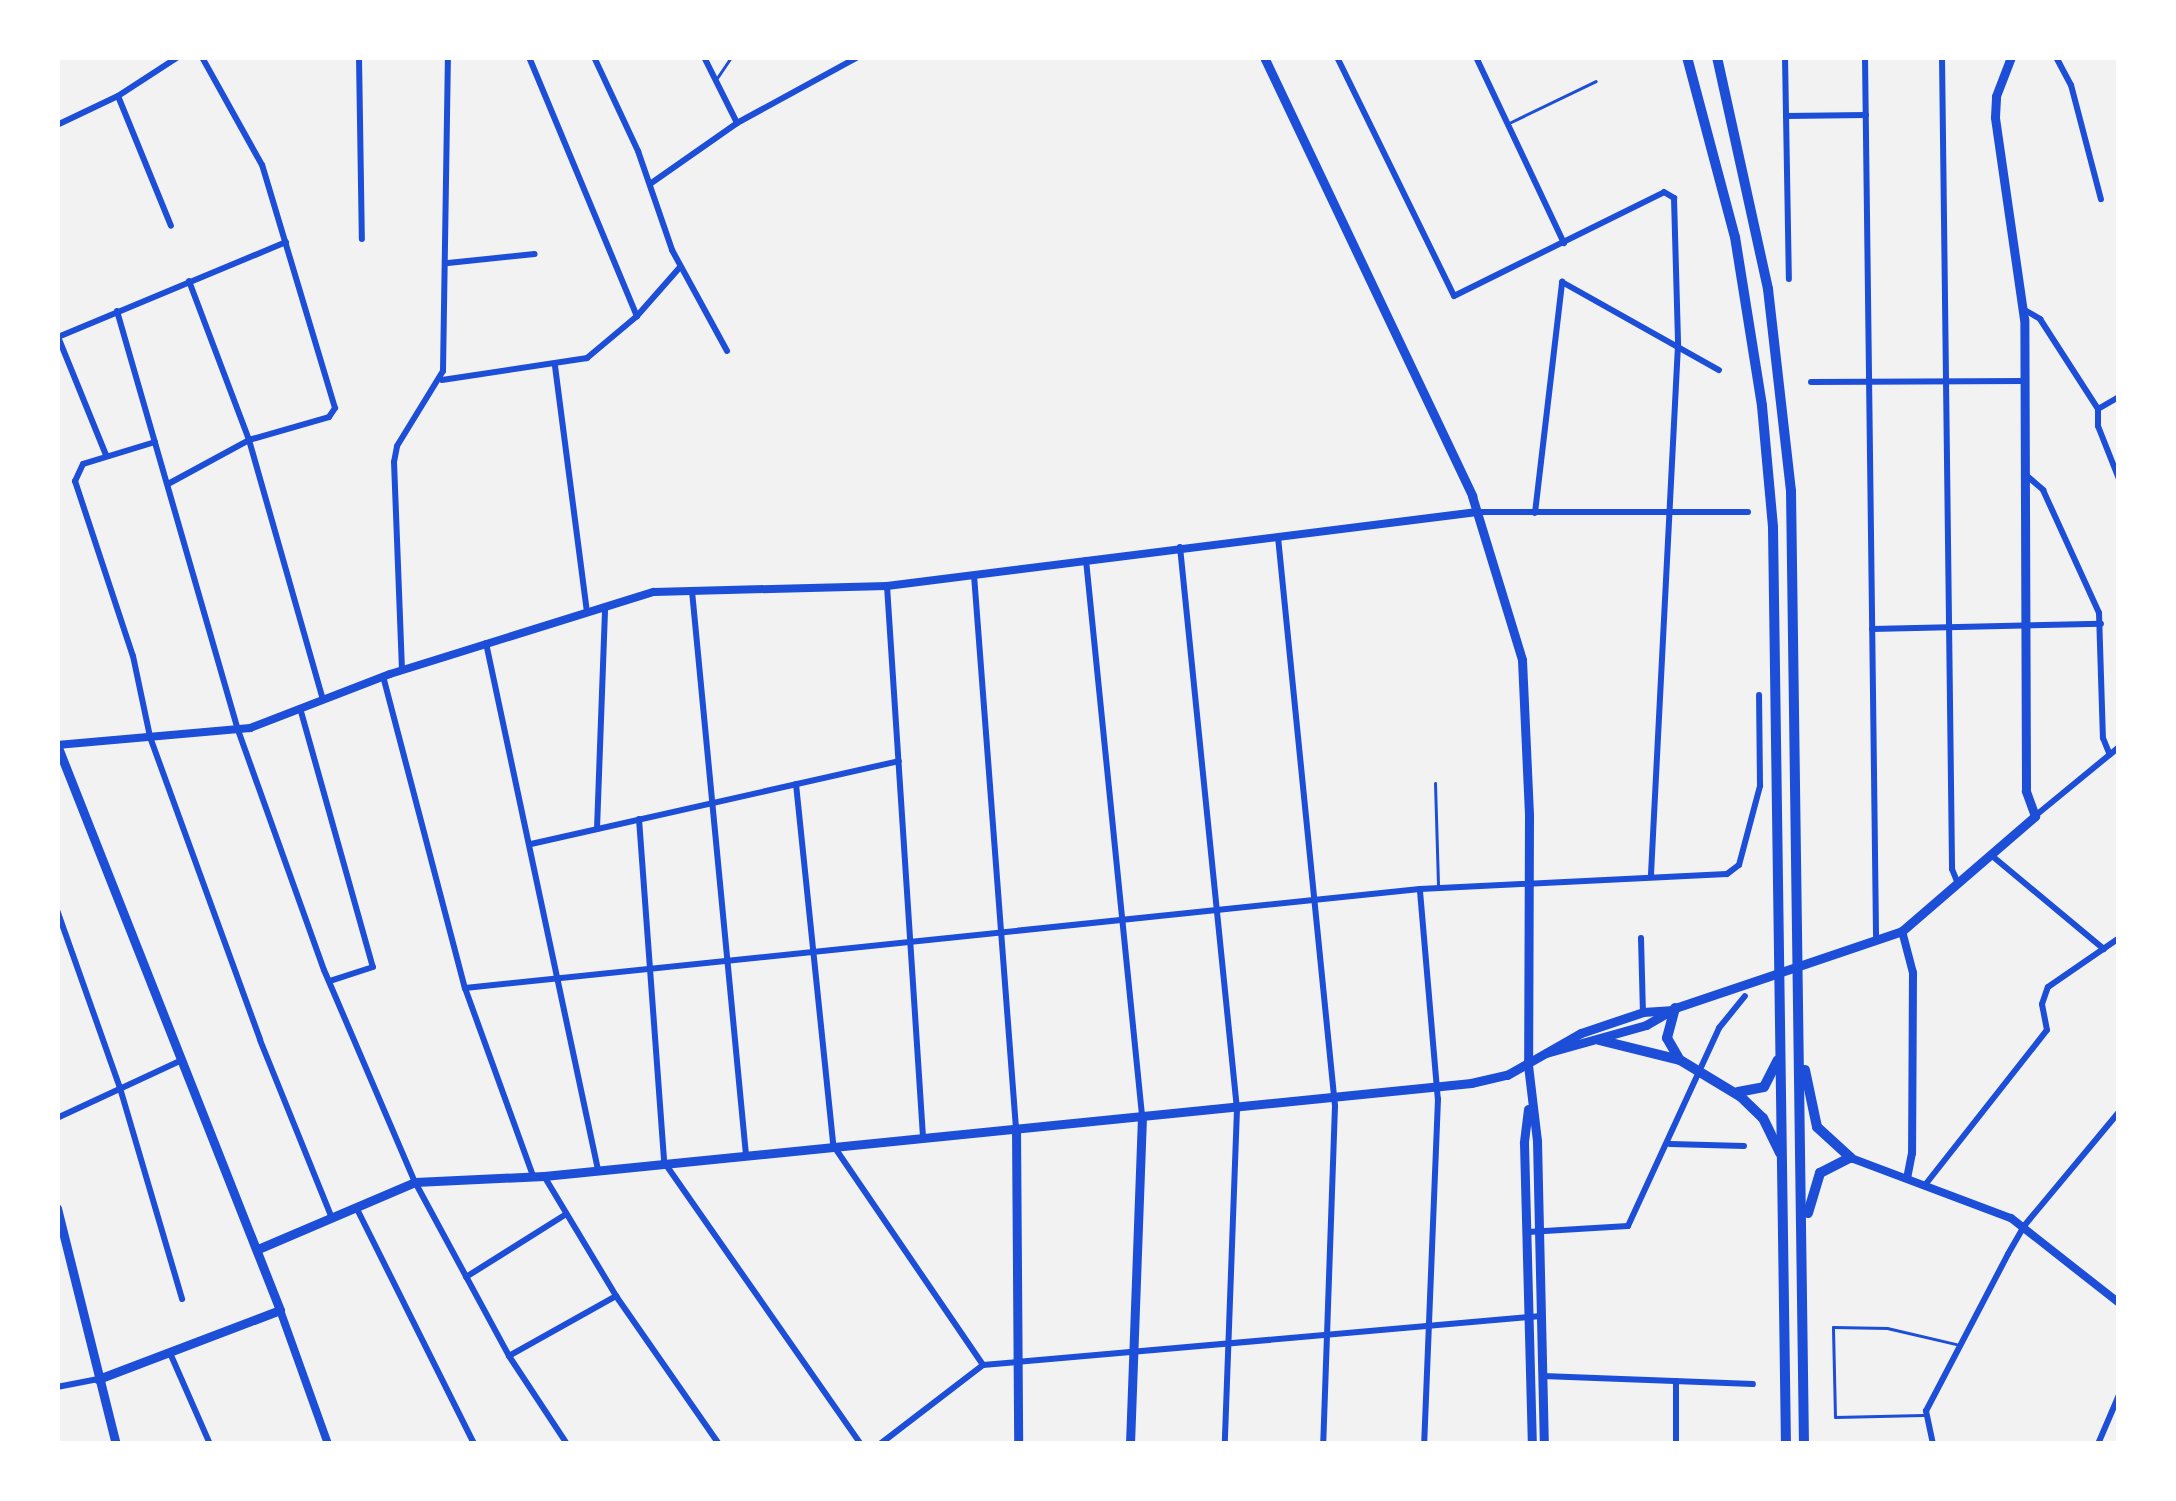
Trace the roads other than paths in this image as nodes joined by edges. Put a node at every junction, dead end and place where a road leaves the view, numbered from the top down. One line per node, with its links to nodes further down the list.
1 (178, 57): 22 (street)
2 (202, 57): 32 (street)
3 (359, 57): 31 (street)
4 (448, 57): 35 (street)
5 (529, 57): 41 (street)
6 (593, 57): 28 (street)
7 (704, 57): 20 (street)
8 (731, 57): 20 (lane)
9 (858, 57): 25 (street)
10 (1264, 57): 60 (main road)
11 (1337, 57): 33 (street)
12 (1476, 57): 26 (street)
13 (1687, 57): 121 (highway)
14 (1717, 57): 124 (highway)
15 (1786, 57): 23 (street)
16 (1865, 57): 24 (street)
17 (1942, 57): 51 (street)
18 (2011, 57): 39 (main road)
19 (2056, 57): 29 (street)
20 (715, 79): 25 (street)
21 (1596, 81): 26 (lane)
22 (118, 96): 27 (street); 30 (street)
23 (1786, 116): 24 (street); 37 (street)
24 (1866, 116): 50 (street)
25 (737, 123): 28 (street)
26 (1508, 124): 33 (street)
27 (57, 125)
28 (650, 184): 36 (street)
29 (2101, 199)
30 (171, 226)
31 (362, 239)
32 (286, 242): 38 (street); 54 (street)
33 (1564, 243): 43 (street)
34 (535, 254): 35 (street)
35 (448, 263): 47 (street)
36 (680, 267): 41 (street); 44 (street)
37 (1790, 279)
38 (189, 281): 40 (street); 54 (street)
39 (2023, 310): 48 (main road); 53 (street)
40 (117, 311): 42 (street); 55 (street)
41 (637, 316): 45 (street)
42 (57, 336): 56 (street)
43 (1678, 346): 46 (street); 62 (street); 63 (street)
44 (727, 352)
45 (555, 365): 47 (street); 71 (street)
46 (1719, 370)
47 (441, 380): 77 (street)
48 (2024, 381): 51 (street); 57 (main road)
49 (1811, 382): 50 (street)
50 (1869, 383): 51 (street); 75 (street)
51 (1946, 383): 74 (street)
52 (2119, 397): 53 (street)
53 (2098, 409): 58 (street)
54 (249, 440): 59 (street); 80 (street)
55 (156, 442): 56 (street); 59 (street)
56 (106, 455): 83 (street)
57 (2026, 475): 72 (street); 73 (main road)
58 (2119, 479)
59 (168, 484): 82 (street)
60 (1478, 512): 62 (street); 64 (street); 97 (main road)
61 (1748, 512): 63 (street)
62 (1535, 513): 63 (street)
63 (1668, 513): 96 (street)
64 (1278, 533): 65 (street); 101 (street)
65 (1180, 547): 66 (street); 102 (street)
66 (1086, 560): 67 (street); 104 (street)
67 (974, 574): 68 (street); 106 (street)
68 (887, 586): 69 (street); 87 (street)
69 (692, 589): 70 (street); 90 (street)
70 (604, 607): 71 (street); 93 (street)
71 (587, 612): 76 (street)
72 (2101, 624): 73 (street); 86 (street)
73 (2026, 625): 74 (street); 91 (main road)
74 (1948, 627): 75 (street); 98 (street)
75 (1872, 629): 109 (street)
76 (486, 643): 77 (street); 94 (street)
77 (402, 670): 78 (street)
78 (383, 676): 80 (street); 117 (street)
79 (1759, 695): 96 (street)
80 (323, 699): 81 (street)
81 (300, 708): 82 (street); 116 (street)
82 (238, 730): 83 (street); 116 (street)
83 (150, 737): 84 (street); 154 (street)
84 (57, 745): 125 (main road)
85 (2119, 747): 86 (street)
86 (2110, 754): 91 (street)
87 (899, 761): 89 (street); 110 (street)
88 (1436, 783): 99 (lane)
89 (796, 784): 90 (street); 112 (street)
90 (713, 802): 92 (street); 113 (street)
91 (2035, 816): 95 (main road)
92 (639, 819): 93 (street); 114 (street)
93 (597, 829): 94 (street)
94 (531, 844): 115 (street)
95 (1991, 855): 98 (main road); 111 (street)
96 (1651, 877): 97 (street)
97 (1528, 884): 99 (street); 127 (main road)
98 (1958, 884): 105 (main road)
99 (1438, 888): 100 (street)
100 (1420, 889): 101 (street); 129 (street)
101 (1316, 899): 102 (street); 132 (street)
102 (1219, 908): 104 (street); 133 (street)
103 (57, 910): 130 (street)
104 (1124, 918): 106 (street); 135 (street)
105 (1902, 931): 109 (main road); 148 (street)
106 (1001, 932): 110 (street); 137 (street)
107 (1641, 938): 120 (street)
108 (2119, 938): 111 (street)
109 (1876, 939): 119 (main road)
110 (910, 941): 112 (street); 138 (street)
111 (2104, 949): 150 (street)
112 (812, 951): 113 (street); 140 (street)
113 (728, 959): 114 (street); 142 (street)
114 (650, 968): 115 (street); 144 (street)
115 (558, 978): 117 (street); 146 (street)
116 (329, 981): 149 (street)
117 (465, 988): 147 (street)
118 (1744, 996): 128 (street)
119 (1672, 1010): 120 (main road); 122 (main road); 126 (highway)
120 (1643, 1012): 123 (main road)
121 (1783, 1027): 131 (highway); 145 (highway)
122 (1599, 1040): 123 (main road); 126 (highway)
123 (1546, 1053): 127 (main road)
124 (1801, 1058): 143 (highway); 156 (highway)
125 (184, 1059): 130 (street); 158 (main road)
126 (1680, 1060): 128 (highway)
127 (1528, 1065): 129 (main road); 157 (main road)
128 (1699, 1074): 131 (highway); 139 (street)
129 (1437, 1087): 132 (main road); 165 (street)
130 (120, 1088): 136 (street); 161 (street)
131 (1732, 1092): 145 (highway)
132 (1334, 1096): 133 (main road); 166 (street)
133 (1238, 1109): 135 (main road); 167 (street)
134 (2119, 1112): 155 (street)
135 (1142, 1115): 137 (main road); 170 (main road)
136 (57, 1118)
137 (1016, 1128): 138 (main road); 172 (main road)
138 (922, 1136): 140 (main road)
139 (1669, 1144): 141 (street); 157 (street)
140 (833, 1145): 142 (main road); 173 (street)
141 (1744, 1147)
142 (746, 1155): 144 (main road)
143 (1851, 1158): 148 (street); 156 (highway)
144 (664, 1162): 146 (main road); 187 (street)
145 (1784, 1162): 197 (highway)
146 (598, 1170): 147 (main road)
147 (538, 1176): 149 (main road); 153 (street)
148 (1907, 1178): 150 (street)
149 (415, 1182): 152 (main road); 159 (street)
150 (1925, 1185): 155 (street)
151 (57, 1208): 175 (main road)
152 (357, 1209): 154 (main road); 184 (street)
153 (565, 1215): 159 (street); 160 (street)
154 (332, 1218): 158 (main road)
155 (2024, 1226): 162 (street); 168 (street)
156 (1802, 1227): 198 (highway)
157 (1534, 1232): 164 (main road)
158 (258, 1249): 163 (main road)
159 (466, 1277): 171 (street)
160 (616, 1296): 171 (street); 186 (street)
161 (182, 1300)
162 (2119, 1303)
163 (280, 1310): 169 (main road); 183 (street)
164 (1536, 1316): 165 (street); 174 (main road); 194 (main road)
165 (1428, 1325): 166 (street); 193 (street)
166 (1327, 1336): 167 (street); 192 (street)
167 (1228, 1343): 170 (street); 191 (street)
168 (1959, 1345): 180 (street); 180 (lane)
169 (170, 1353): 175 (main road); 182 (street)
170 (1134, 1354): 172 (street); 190 (main road)
171 (509, 1356): 185 (street)
172 (1018, 1364): 173 (street); 189 (main road)
173 (983, 1365): 188 (street)
174 (1543, 1376): 176 (street); 195 (main road)
175 (98, 1379): 178 (street); 181 (main road)
176 (1676, 1381): 177 (street); 196 (street)
177 (1753, 1384)
178 (57, 1388)
179 (2119, 1395): 200 (street)
180 (1925, 1415): 199 (street)
181 (116, 1444)
182 (210, 1444)
183 (328, 1444)
184 (473, 1444)
185 (567, 1444)
186 (719, 1444)
187 (861, 1444)
188 (880, 1444)
189 (1018, 1444)
190 (1130, 1444)
191 (1225, 1444)
192 (1323, 1444)
193 (1424, 1444)
194 (1532, 1444)
195 (1544, 1444)
196 (1676, 1444)
197 (1786, 1444)
198 (1804, 1444)
199 (1934, 1444)
200 (2098, 1444)

